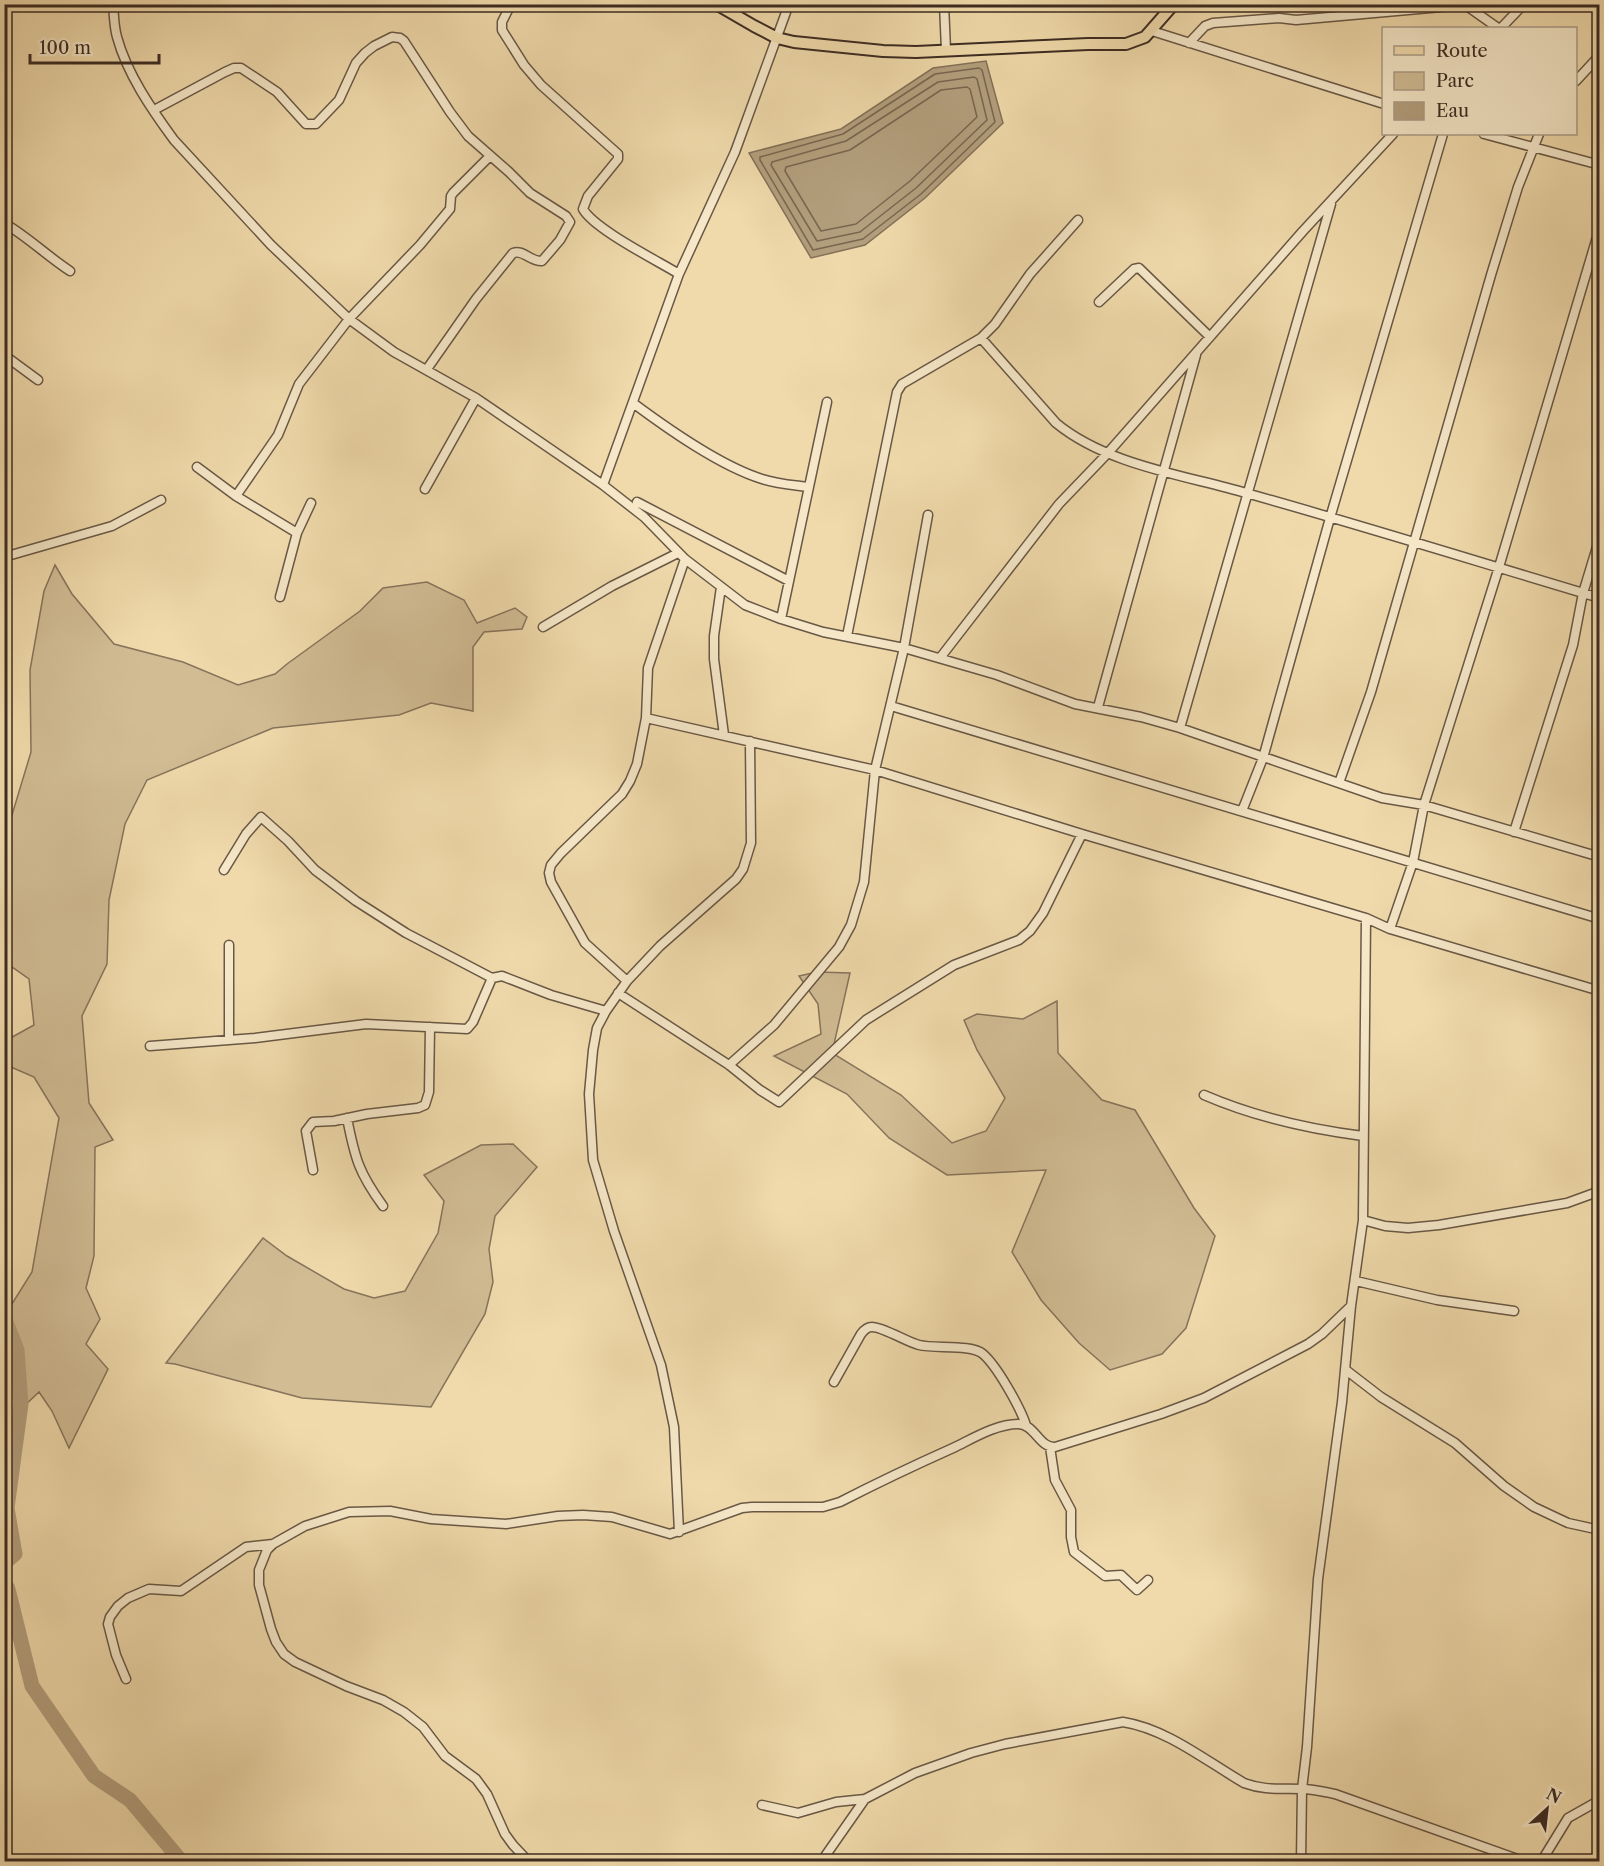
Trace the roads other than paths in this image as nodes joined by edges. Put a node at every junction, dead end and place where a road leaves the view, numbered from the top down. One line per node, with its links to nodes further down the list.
1 (112, 4): 19 (street)
2 (511, 4): 32 (street)
3 (716, 4): 12 (main road)
4 (789, 4): 12 (street)
5 (944, 4): 14 (street)
6 (1174, 4): 11 (main road)
7 (1524, 4): 10 (street)
8 (1464, 5): 9 (street); 13 (street)
9 (1498, 27)
10 (1501, 27)
11 (1152, 31): 13 (street); 14 (main road)
12 (777, 38): 14 (main road); 32 (street)
13 (1189, 43): 18 (street)
14 (946, 50)
15 (1599, 55): 16 (street)
16 (1596, 63): 17 (street)
17 (1577, 79)
18 (1382, 104)
19 (154, 110): 25 (street); 34 (street)
20 (1392, 135): 27 (street)
21 (1443, 135): 56 (street)
22 (1488, 135): 24 (street)
23 (1539, 135): 24 (street)
24 (1533, 147): 26 (street); 59 (street)
25 (490, 156): 34 (street); 39 (street)
26 (1599, 165)
27 (1332, 201): 35 (street); 50 (street)
28 (1078, 220): 36 (street)
29 (4, 223): 31 (street)
30 (1599, 227): 63 (street)
31 (70, 271)
32 (679, 274): 43 (street)
33 (1099, 302): 35 (street)
34 (349, 319): 39 (street); 51 (street)
35 (1210, 337): 37 (street)
36 (981, 338): 44 (street); 71 (street)
37 (1197, 351): 44 (street); 46 (street)
38 (4, 355): 40 (street)
39 (427, 369): 41 (street)
40 (38, 380)
41 (476, 398): 47 (street); 49 (street)
42 (827, 402): 48 (street)
43 (633, 403): 47 (street); 48 (street)
44 (1107, 454): 46 (street); 73 (street)
45 (197, 467): 51 (street)
46 (1163, 470): 50 (street); 75 (street)
47 (603, 485): 60 (street)
48 (808, 486): 64 (street)
49 (425, 489)
50 (1247, 493): 56 (street); 77 (street)
51 (236, 496): 57 (street)
52 (161, 500): 61 (street)
53 (638, 502): 64 (street)
54 (311, 503): 57 (street)
55 (928, 514): 72 (street)
56 (1330, 518): 59 (street); 80 (street)
57 (297, 533): 67 (street)
58 (1599, 537): 66 (street)
59 (1413, 543): 63 (street); 82 (street)
60 (678, 553): 62 (street); 70 (street)
61 (4, 557)
62 (685, 559): 65 (street); 76 (street)
63 (1498, 567): 66 (street); 83 (street)
64 (789, 581): 69 (street)
65 (721, 587): 69 (street); 78 (street)
66 (1583, 593): 68 (street); 85 (street)
67 (280, 597)
68 (1599, 598)
69 (781, 619): 71 (street)
70 (543, 627)
71 (847, 636): 72 (street)
72 (904, 648): 73 (street); 74 (street)
73 (940, 658): 75 (street)
74 (891, 706): 81 (street); 84 (street)
75 (1098, 707): 77 (street)
76 (646, 718): 78 (street); 95 (street)
77 (1180, 728): 80 (street)
78 (724, 735): 79 (street)
79 (750, 741): 81 (street); 95 (street)
80 (1263, 758): 82 (street); 84 (street)
81 (875, 770): 86 (street); 102 (street)
82 (1339, 783): 83 (street)
83 (1424, 805): 85 (street); 88 (street)
84 (1242, 811): 88 (street)
85 (1514, 832): 87 (street)
86 (1082, 834): 90 (street); 102 (street)
87 (1599, 856)
88 (1413, 862): 91 (street); 92 (street)
89 (224, 870): 94 (street)
90 (1366, 918): 92 (street); 105 (street)
91 (1599, 919)
92 (1390, 929): 96 (street)
93 (229, 945): 100 (street)
94 (492, 978): 98 (street); 99 (street)
95 (627, 981): 97 (street)
96 (1599, 991)
97 (618, 993): 98 (street); 102 (street)
98 (606, 1011): 118 (street)
99 (430, 1027): 100 (street); 104 (street)
100 (229, 1040): 101 (street)
101 (150, 1046)
102 (729, 1065)
103 (1204, 1095): 105 (street)
104 (347, 1118): 106 (street); 108 (street)
105 (1364, 1136): 109 (street)
106 (313, 1170)
107 (1599, 1191): 109 (street)
108 (383, 1206)
109 (1363, 1220): 110 (street)
110 (1356, 1281): 111 (street); 112 (street)
111 (1351, 1306): 113 (street); 116 (street)
112 (1514, 1311)
113 (1346, 1370): 117 (street); 122 (street)
114 (834, 1382): 115 (street)
115 (1026, 1425): 116 (street); 118 (street)
116 (1050, 1447): 120 (street)
117 (1599, 1530)
118 (679, 1532): 119 (street)
119 (273, 1544): 121 (street); 127 (street)
120 (1148, 1580)
121 (126, 1679)
122 (1302, 1789): 123 (street); 129 (street); 130 (street)
123 (865, 1799): 125 (street); 128 (street)
124 (1598, 1802): 126 (street)
125 (762, 1804)
126 (1543, 1861)
127 (529, 1862)
128 (821, 1862)
129 (1301, 1862)
130 (1526, 1862)

